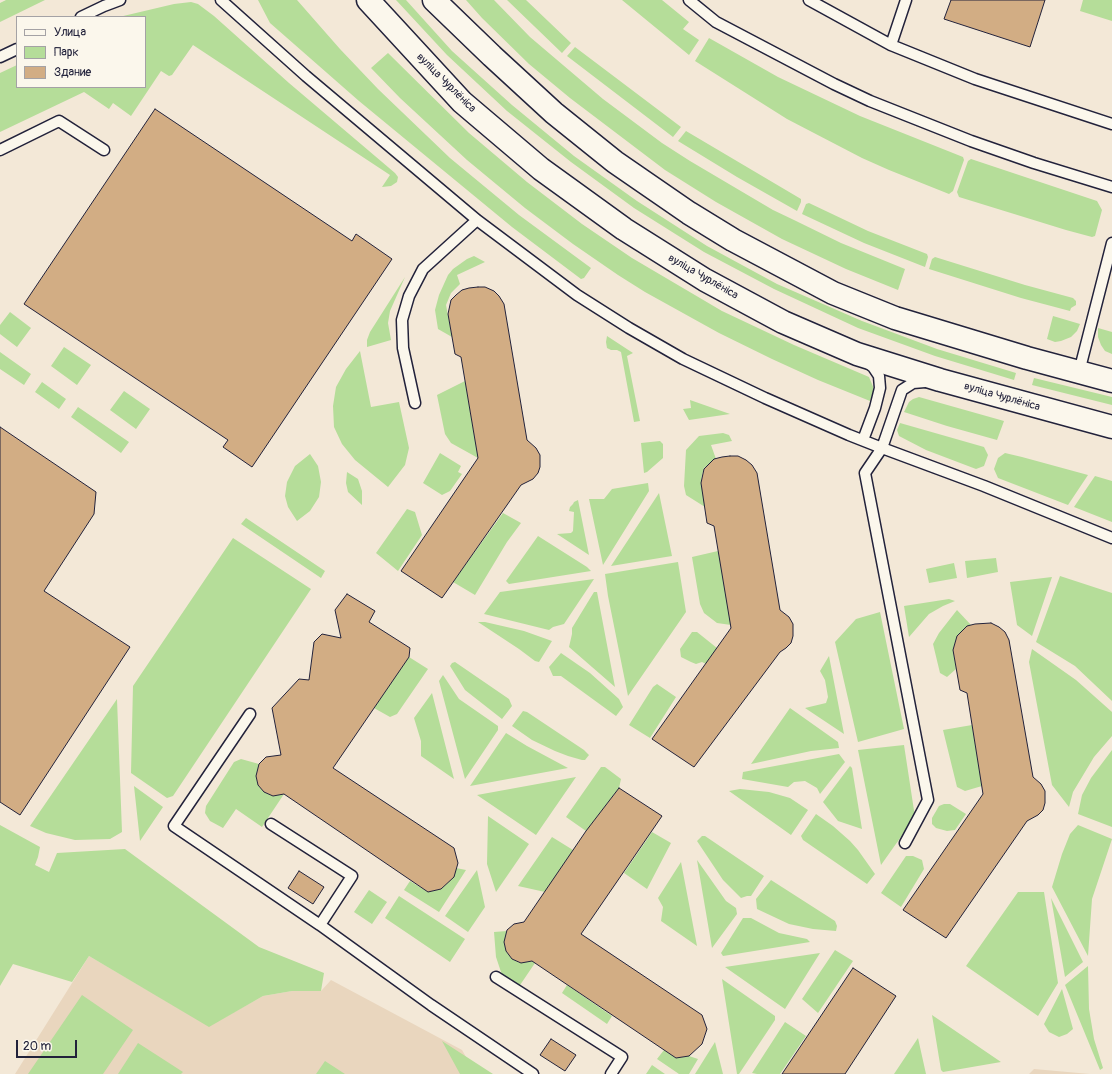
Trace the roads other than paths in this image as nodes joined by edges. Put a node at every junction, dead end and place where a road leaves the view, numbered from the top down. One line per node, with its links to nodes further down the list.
1 (120, 0): 8 (lane)
2 (221, 0): 16 (lane)
3 (368, 0): 18 (main road, вуліца Чурлёніса)
4 (434, 0): 19 (main road)
5 (689, 0): 15 (lane)
6 (809, 0): 9 (lane)
7 (906, 0): 9 (lane)
8 (83, 16)
9 (891, 45): 12 (lane)
10 (16, 49): 11 (lane)
11 (0, 57)
12 (1112, 124)
13 (0, 150): 14 (lane)
14 (104, 150)
15 (1112, 187)
16 (477, 220): 22 (lane); 24 (lane)
17 (1112, 243): 19 (lane)
18 (857, 354): 20 (main road, вуліца Чурлёніса); 24 (lane)
19 (1079, 372): 21 (main road)
20 (940, 380): 23 (main road, вуліца Чурлёніса); 25 (lane)
21 (1112, 380)
22 (415, 403)
23 (1112, 427)
24 (863, 440): 25 (lane)
25 (882, 448): 26 (lane); 29 (lane)
26 (1112, 538)
27 (250, 714): 30 (lane)
28 (271, 824): 30 (lane)
29 (905, 843)
30 (320, 924): 32 (lane)
31 (496, 977): 33 (lane)
32 (533, 1074)
33 (611, 1074)

